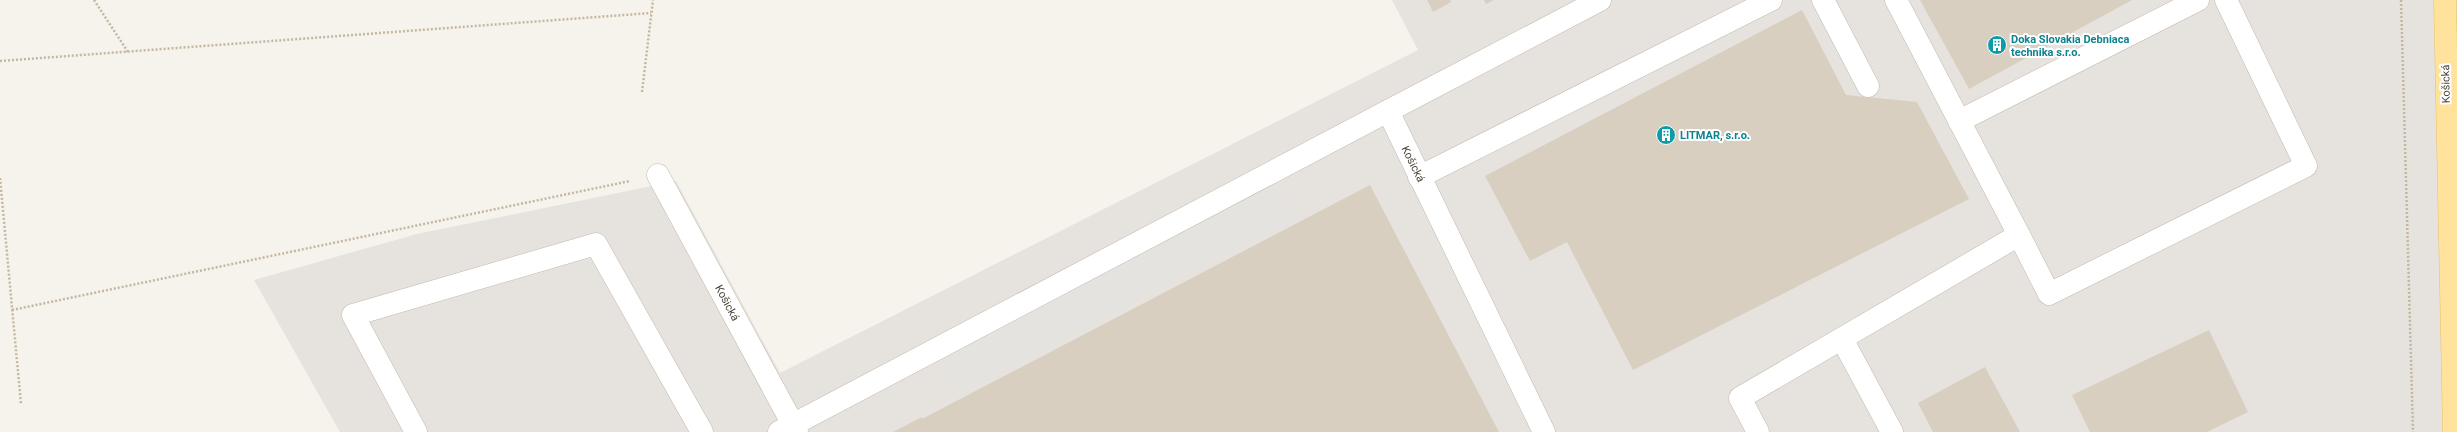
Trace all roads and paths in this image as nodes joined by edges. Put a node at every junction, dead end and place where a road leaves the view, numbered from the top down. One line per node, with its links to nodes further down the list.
1 (94, 0): 12 (path)
2 (653, 0): 11 (path)
3 (1600, 0): 16 (lane)
4 (1771, 0): 19 (lane)
5 (1823, 0): 14 (lane)
6 (1896, 0): 17 (lane)
7 (2198, 0): 17 (lane)
8 (2226, 0): 21 (lane)
9 (2401, 0): 31 (path)
10 (2445, 0): 32 (main road, Košická)
11 (651, 13): 12 (path); 15 (path)
12 (128, 52): 13 (path)
13 (0, 61)
14 (1868, 86)
15 (642, 92)
16 (1388, 111): 19 (lane, Košická); 25 (lane)
17 (1959, 121): 21 (lane)
18 (658, 175): 22 (path); 25 (lane, Košická)
19 (1420, 177): 28 (lane, Košická)
20 (0, 178): 22 (path)
21 (2018, 235): 23 (lane)
22 (12, 310): 24 (path)
23 (1842, 339): 29 (lane); 30 (lane)
24 (21, 404)
25 (790, 430)
26 (416, 432): 27 (lane)
27 (702, 432)
28 (1544, 432)
29 (1758, 432)
30 (1892, 432)
31 (2413, 432)
32 (2454, 432)

